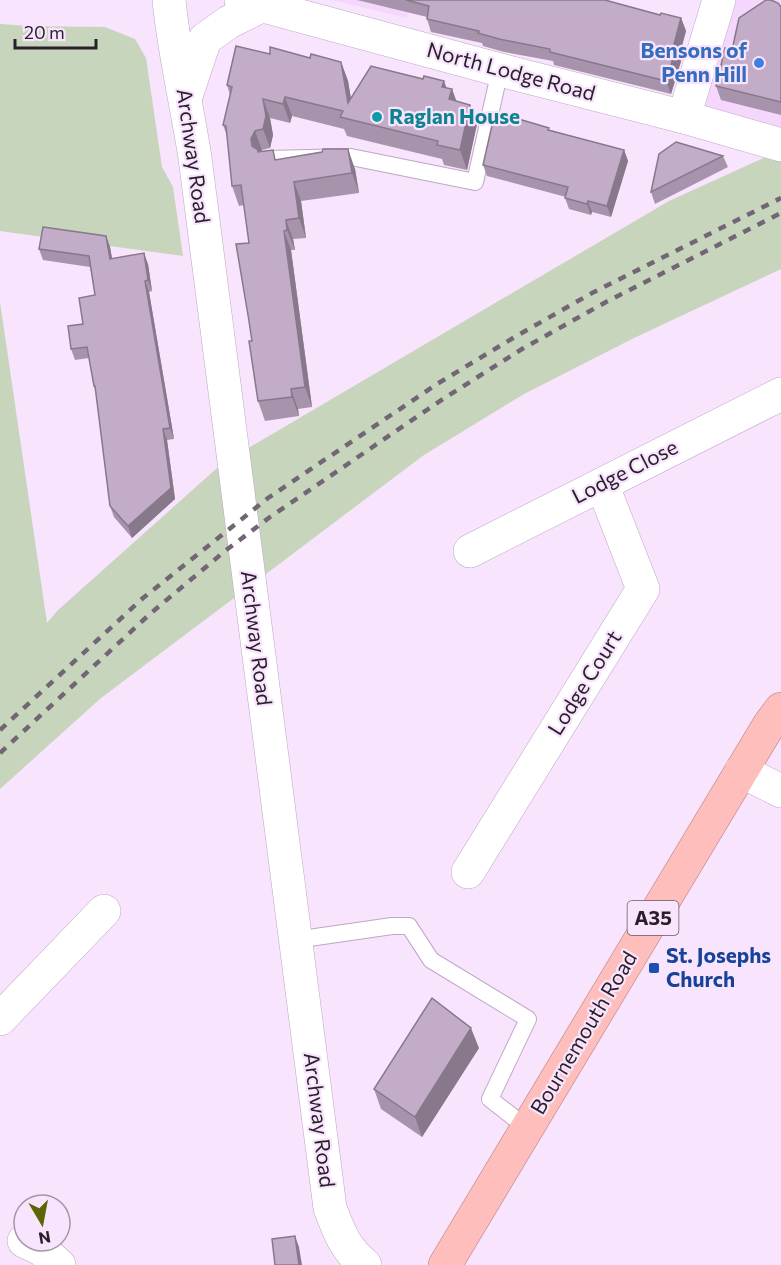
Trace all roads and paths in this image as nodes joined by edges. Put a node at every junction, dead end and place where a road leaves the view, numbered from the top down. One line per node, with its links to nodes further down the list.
1 (169, 0): 5 (street, Archway Road)
2 (719, 0): 6 (street)
3 (252, 2): 4 (street, North Lodge Road); 5 (street)
4 (500, 70): 6 (street, North Lodge Road); 8 (lane)
5 (186, 97): 17 (street, Archway Road)
6 (684, 117): 7 (street, North Lodge Road)
7 (781, 146)
8 (268, 159)
9 (781, 394): 10 (street, Lodge Close)
10 (602, 484): 11 (street, Lodge Close); 15 (street, Lodge Court)
11 (470, 551)
12 (781, 710): 13 (highway, Bournemouth Road / A35)
13 (741, 771): 14 (street); 19 (highway, Bournemouth Road / A35)
14 (781, 791)
15 (468, 872)
16 (104, 911): 18 (street)
17 (295, 940): 19 (lane); 22 (street, Archway Road)
18 (0, 1019)
19 (526, 1127): 23 (highway, Bournemouth Road / A35)
20 (46, 1253): 21 (street)
21 (59, 1265)
22 (365, 1265)
23 (445, 1265)

